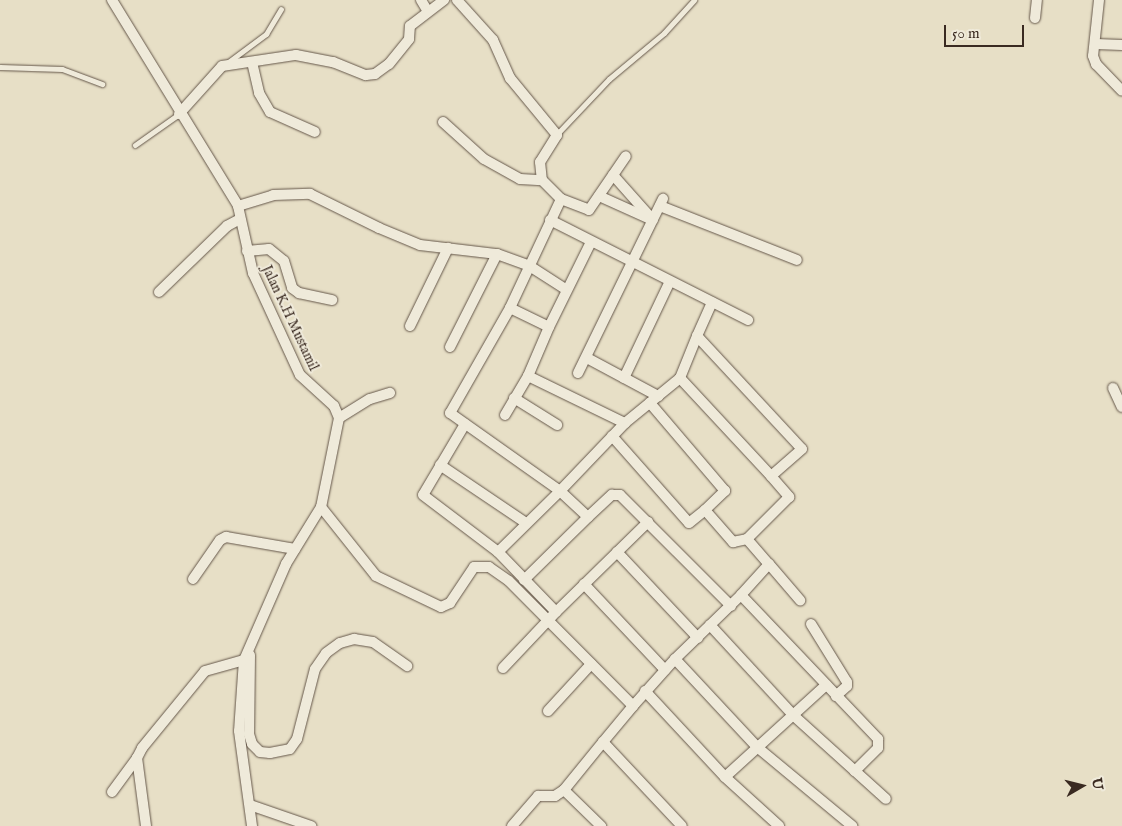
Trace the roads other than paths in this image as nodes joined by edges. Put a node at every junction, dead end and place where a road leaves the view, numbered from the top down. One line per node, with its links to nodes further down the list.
1 (112, 0): 18 (street, Jalan K.H Mustamil)
2 (420, 0): 9 (street)
3 (444, 0): 9 (street)
4 (457, 0): 21 (street)
5 (694, 0): 21 (lane)
6 (1037, 0): 10 (street)
7 (1099, 0): 11 (street)
8 (281, 9): 14 (lane)
9 (427, 10): 13 (street)
10 (1034, 18)
11 (1096, 44): 12 (street); 17 (street)
12 (1122, 45)
13 (252, 62): 14 (street); 20 (street)
14 (222, 66): 18 (street)
15 (0, 67): 16 (lane)
16 (102, 84)
17 (1122, 91)
18 (179, 114): 22 (lane); 28 (street, Jalan K.H Mustamil)
19 (443, 122): 25 (street)
20 (315, 132)
21 (557, 135): 25 (street)
22 (135, 145)
23 (626, 156): 24 (street)
24 (613, 175): 26 (street); 31 (street)
25 (542, 180): 27 (street)
26 (599, 196): 27 (street); 31 (street)
27 (561, 199): 30 (street)
28 (238, 206): 29 (street, Jalan K.H Mustamil); 33 (street)
29 (240, 219): 34 (street, Jalan K.H Mustamil); 41 (street)
30 (550, 220): 32 (street); 38 (street)
31 (653, 220): 36 (street); 37 (street)
32 (591, 242): 37 (street); 40 (street)
33 (448, 248): 35 (street); 46 (street)
34 (247, 251): 42 (street); 62 (street, Jalan K.H Mustamil)
35 (497, 254): 38 (street); 49 (street)
36 (797, 260)
37 (633, 263): 39 (street); 50 (street)
38 (528, 265): 40 (street); 44 (street)
39 (670, 281): 43 (street); 53 (street)
40 (567, 290): 47 (street)
41 (159, 292)
42 (332, 300)
43 (712, 302): 45 (street); 48 (street)
44 (510, 308): 47 (street); 64 (street)
45 (748, 320)
46 (410, 326)
47 (549, 327): 52 (street)
48 (697, 336): 54 (street); 68 (street)
49 (450, 347)
50 (587, 358): 51 (street); 53 (street)
51 (578, 373)
52 (528, 376): 58 (street); 63 (street)
53 (624, 378): 57 (street)
54 (680, 378): 57 (street); 68 (street)
55 (1113, 388): 60 (street)
56 (390, 393): 62 (street)
57 (658, 396): 59 (street)
58 (514, 398): 61 (street); 65 (street)
59 (650, 403): 63 (street); 71 (street)
60 (1122, 407)
61 (505, 415)
62 (339, 418): 70 (street)
63 (625, 423): 66 (street)
64 (465, 424): 67 (street); 69 (street)
65 (557, 425)
66 (612, 436): 69 (street); 71 (street)
67 (440, 465): 74 (street); 77 (street)
68 (772, 476): 75 (street)
69 (560, 491): 72 (street); 74 (street)
70 (321, 507): 76 (street); 86 (street)
71 (705, 510): 75 (street)
72 (588, 517): 73 (street); 81 (street)
73 (648, 522): 78 (street); 85 (street)
74 (526, 523): 77 (street)
75 (747, 539): 79 (street)
76 (295, 549): 80 (street); 90 (street)
77 (498, 552): 81 (street)
78 (617, 552): 82 (street); 89 (street)
79 (769, 564): 83 (street); 84 (street)
80 (193, 579)
81 (524, 580): 86 (street)
82 (584, 584): 86 (street); 96 (street)
83 (741, 595): 85 (street); 97 (street)
84 (800, 600)
85 (731, 606): 88 (street)
86 (552, 616): 93 (street); 95 (street)
87 (811, 624): 99 (street)
88 (710, 625): 89 (street); 102 (street)
89 (698, 638): 91 (street)
90 (249, 645): 92 (street); 94 (street)
91 (675, 659): 96 (street); 104 (street)
92 (244, 660): 105 (street); 111 (street)
93 (591, 664): 100 (street); 101 (street)
94 (408, 666)
95 (503, 668)
96 (665, 670): 98 (street)
97 (826, 685): 99 (street); 102 (street)
98 (645, 691): 100 (street); 107 (street)
99 (836, 696): 106 (street)
100 (633, 706): 103 (street)
101 (548, 711)
102 (792, 715): 104 (street); 106 (street)
103 (603, 742): 108 (street); 117 (street)
104 (757, 747): 107 (street); 119 (street)
105 (137, 758): 109 (street); 112 (street)
106 (855, 771): 110 (street)
107 (725, 777): 118 (street)
108 (564, 790): 115 (street); 116 (street)
109 (112, 792)
110 (886, 799)
111 (250, 805): 113 (street); 114 (street)
112 (146, 826)
113 (252, 826)
114 (311, 826)
115 (512, 826)
116 (601, 826)
117 (682, 826)
118 (780, 826)
119 (852, 826)

